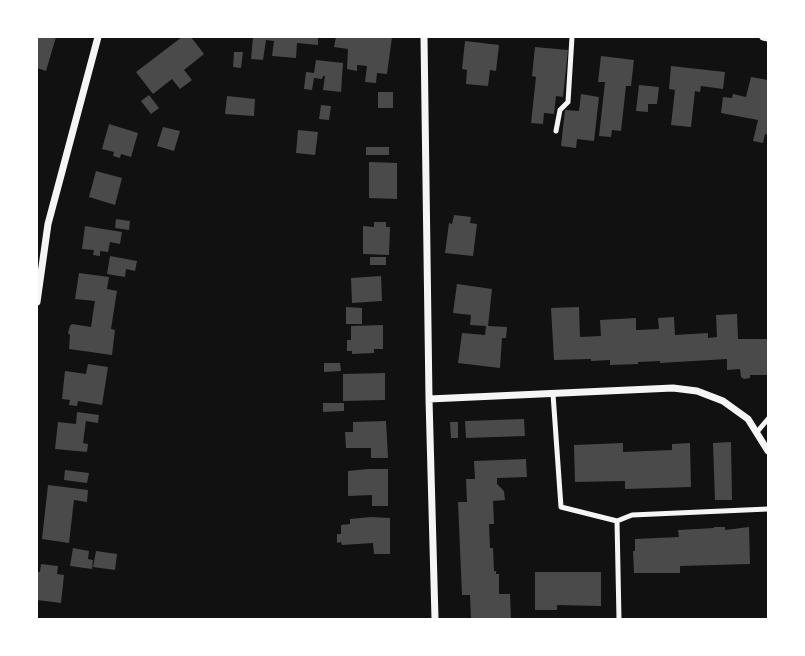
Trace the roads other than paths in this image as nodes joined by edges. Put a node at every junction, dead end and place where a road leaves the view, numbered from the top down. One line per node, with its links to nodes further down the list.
1 (98, 37): 7 (street)
2 (424, 37): 9 (street)
3 (572, 37): 6 (lane)
4 (763, 37): 5 (street)
5 (768, 38)
6 (555, 131)
7 (37, 302)
8 (553, 394): 9 (street); 11 (street); 14 (lane)
9 (429, 399): 15 (street)
10 (768, 419): 11 (lane)
11 (757, 432): 12 (street)
12 (768, 451)
13 (768, 509): 14 (lane)
14 (617, 521): 16 (lane)
15 (435, 619)
16 (619, 619)

